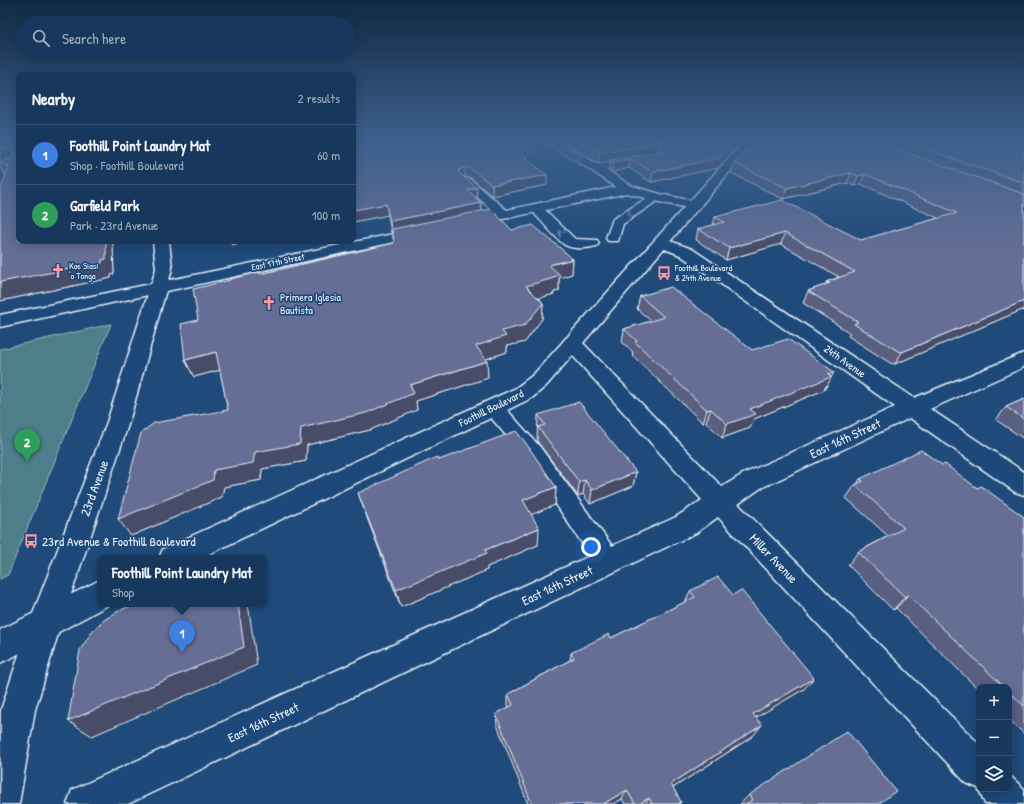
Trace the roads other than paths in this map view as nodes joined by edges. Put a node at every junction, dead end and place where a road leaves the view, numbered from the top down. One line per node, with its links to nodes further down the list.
1 (611, 179): 4 (street)
2 (717, 179): 6 (street, Foothill Boulevard)
3 (466, 181): 8 (lane)
4 (627, 189): 5 (street); 7 (street, East 17th Street)
5 (656, 197): 6 (street); 9 (lane, one-way to 9)
6 (694, 204): 11 (street, Foothill Boulevard)
7 (536, 208): 8 (street, East 17th Street); 10 (lane, one-way to 7)
8 (506, 215): 13 (street, East 17th Street)
9 (613, 238)
10 (592, 243)
11 (662, 243): 15 (street, Foothill Boulevard); 18 (street, 24th Avenue)
12 (162, 244): 13 (street, 23rd Avenue)
13 (158, 288): 14 (street, East 17th Street); 24 (street, 23rd Avenue)
14 (0, 321)
15 (572, 344): 17 (street, Foothill Boulevard); 20 (street, Miller Avenue)
16 (1024, 359): 18 (street, East 16th Street)
17 (494, 408): 21 (street, Foothill Boulevard); 22 (lane)
18 (912, 408): 19 (street, 24th Avenue); 20 (street, East 16th Street)
19 (1024, 485)
20 (721, 503): 22 (street, East 16th Street); 26 (street, Miller Avenue)
21 (179, 555)
22 (608, 561): 29 (street, East 16th Street)
23 (97, 596): 24 (street)
24 (45, 624): 25 (street); 28 (street, 23rd Avenue)
25 (0, 647)
26 (976, 767)
27 (1000, 792): 30 (street)
28 (0, 804)
29 (86, 804)
30 (1012, 804)

